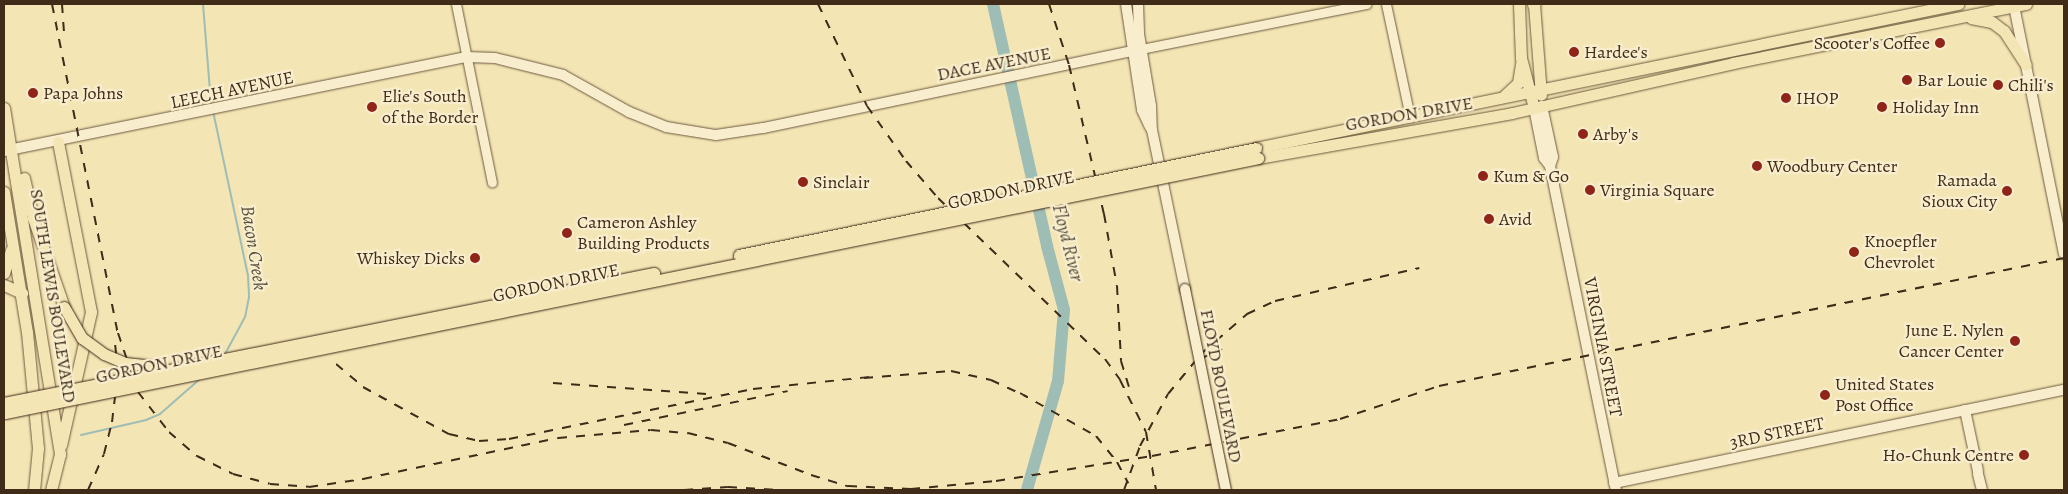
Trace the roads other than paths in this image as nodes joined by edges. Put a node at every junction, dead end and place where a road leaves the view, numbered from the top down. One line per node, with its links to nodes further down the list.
1 (456, 4): 13 (street)
2 (1126, 4): 12 (main road)
3 (1138, 4): 12 (main road)
4 (1367, 4): 12 (street, DACE AVENUE)
5 (1386, 4): 21 (street)
6 (1520, 4): 14 (main road)
7 (1535, 4): 16 (main road)
8 (1958, 4): 16 (main road, GORDON DRIVE)
9 (2026, 4): 10 (main road, GORDON DRIVE)
10 (2015, 5): 11 (main road, GORDON DRIVE); 15 (main road)
11 (1962, 17): 15 (main road); 18 (main road, GORDON DRIVE)
12 (1136, 50): 20 (main road, DACE AVENUE); 44 (main road, FLOYD BOULEVARD, bridge)
13 (467, 57): 20 (main road, LEECH AVENUE); 22 (main road, LEECH AVENUE); 25 (street)
14 (1521, 58): 16 (main road); 17 (main road)
15 (2026, 65): 28 (main road)
16 (1536, 90): 17 (main road, GORDON DRIVE); 18 (main road)
17 (1502, 97): 21 (main road, GORDON DRIVE)
18 (1538, 107): 24 (main road, GORDON DRIVE); 40 (main road, VIRGINIA STREET)
19 (4, 108): 23 (main road, SOUTH LEWIS BOULEVARD)
20 (629, 112)
21 (1410, 117): 24 (main road, GORDON DRIVE)
22 (58, 142): 23 (main road, LEECH AVENUE); 38 (main road)
23 (8, 150): 32 (main road, SOUTH LEWIS BOULEVARD); 34 (main road, bridge)
24 (1257, 153): 34 (main road, GORDON DRIVE, bridge); 36 (main road, GORDON DRIVE, bridge)
25 (492, 182)
26 (4, 192): 27 (main road, SOUTH LEWIS BOULEVARD)
27 (11, 233): 29 (main road); 30 (main road, SOUTH LEWIS BOULEVARD)
28 (2064, 254)
29 (4, 274): 30 (main road)
30 (20, 281): 32 (main road); 33 (main road, SOUTH LEWIS BOULEVARD)
31 (4, 286): 33 (main road)
32 (34, 287): 38 (main road, SOUTH LEWIS BOULEVARD)
33 (22, 293): 39 (main road, SOUTH LEWIS BOULEVARD)
34 (205, 362): 36 (main road, GORDON DRIVE, bridge)
35 (2064, 390): 37 (main road, 3RD STREET)
36 (4, 410)
37 (1965, 410): 40 (main road, 3RD STREET); 45 (main road)
38 (60, 454): 43 (main road, SOUTH LEWIS BOULEVARD)
39 (38, 461): 41 (main road); 42 (main road, SOUTH LEWIS BOULEVARD)
40 (1615, 486)
41 (25, 490)
42 (34, 490)
43 (51, 490)
44 (1226, 490)
45 (1982, 490)

